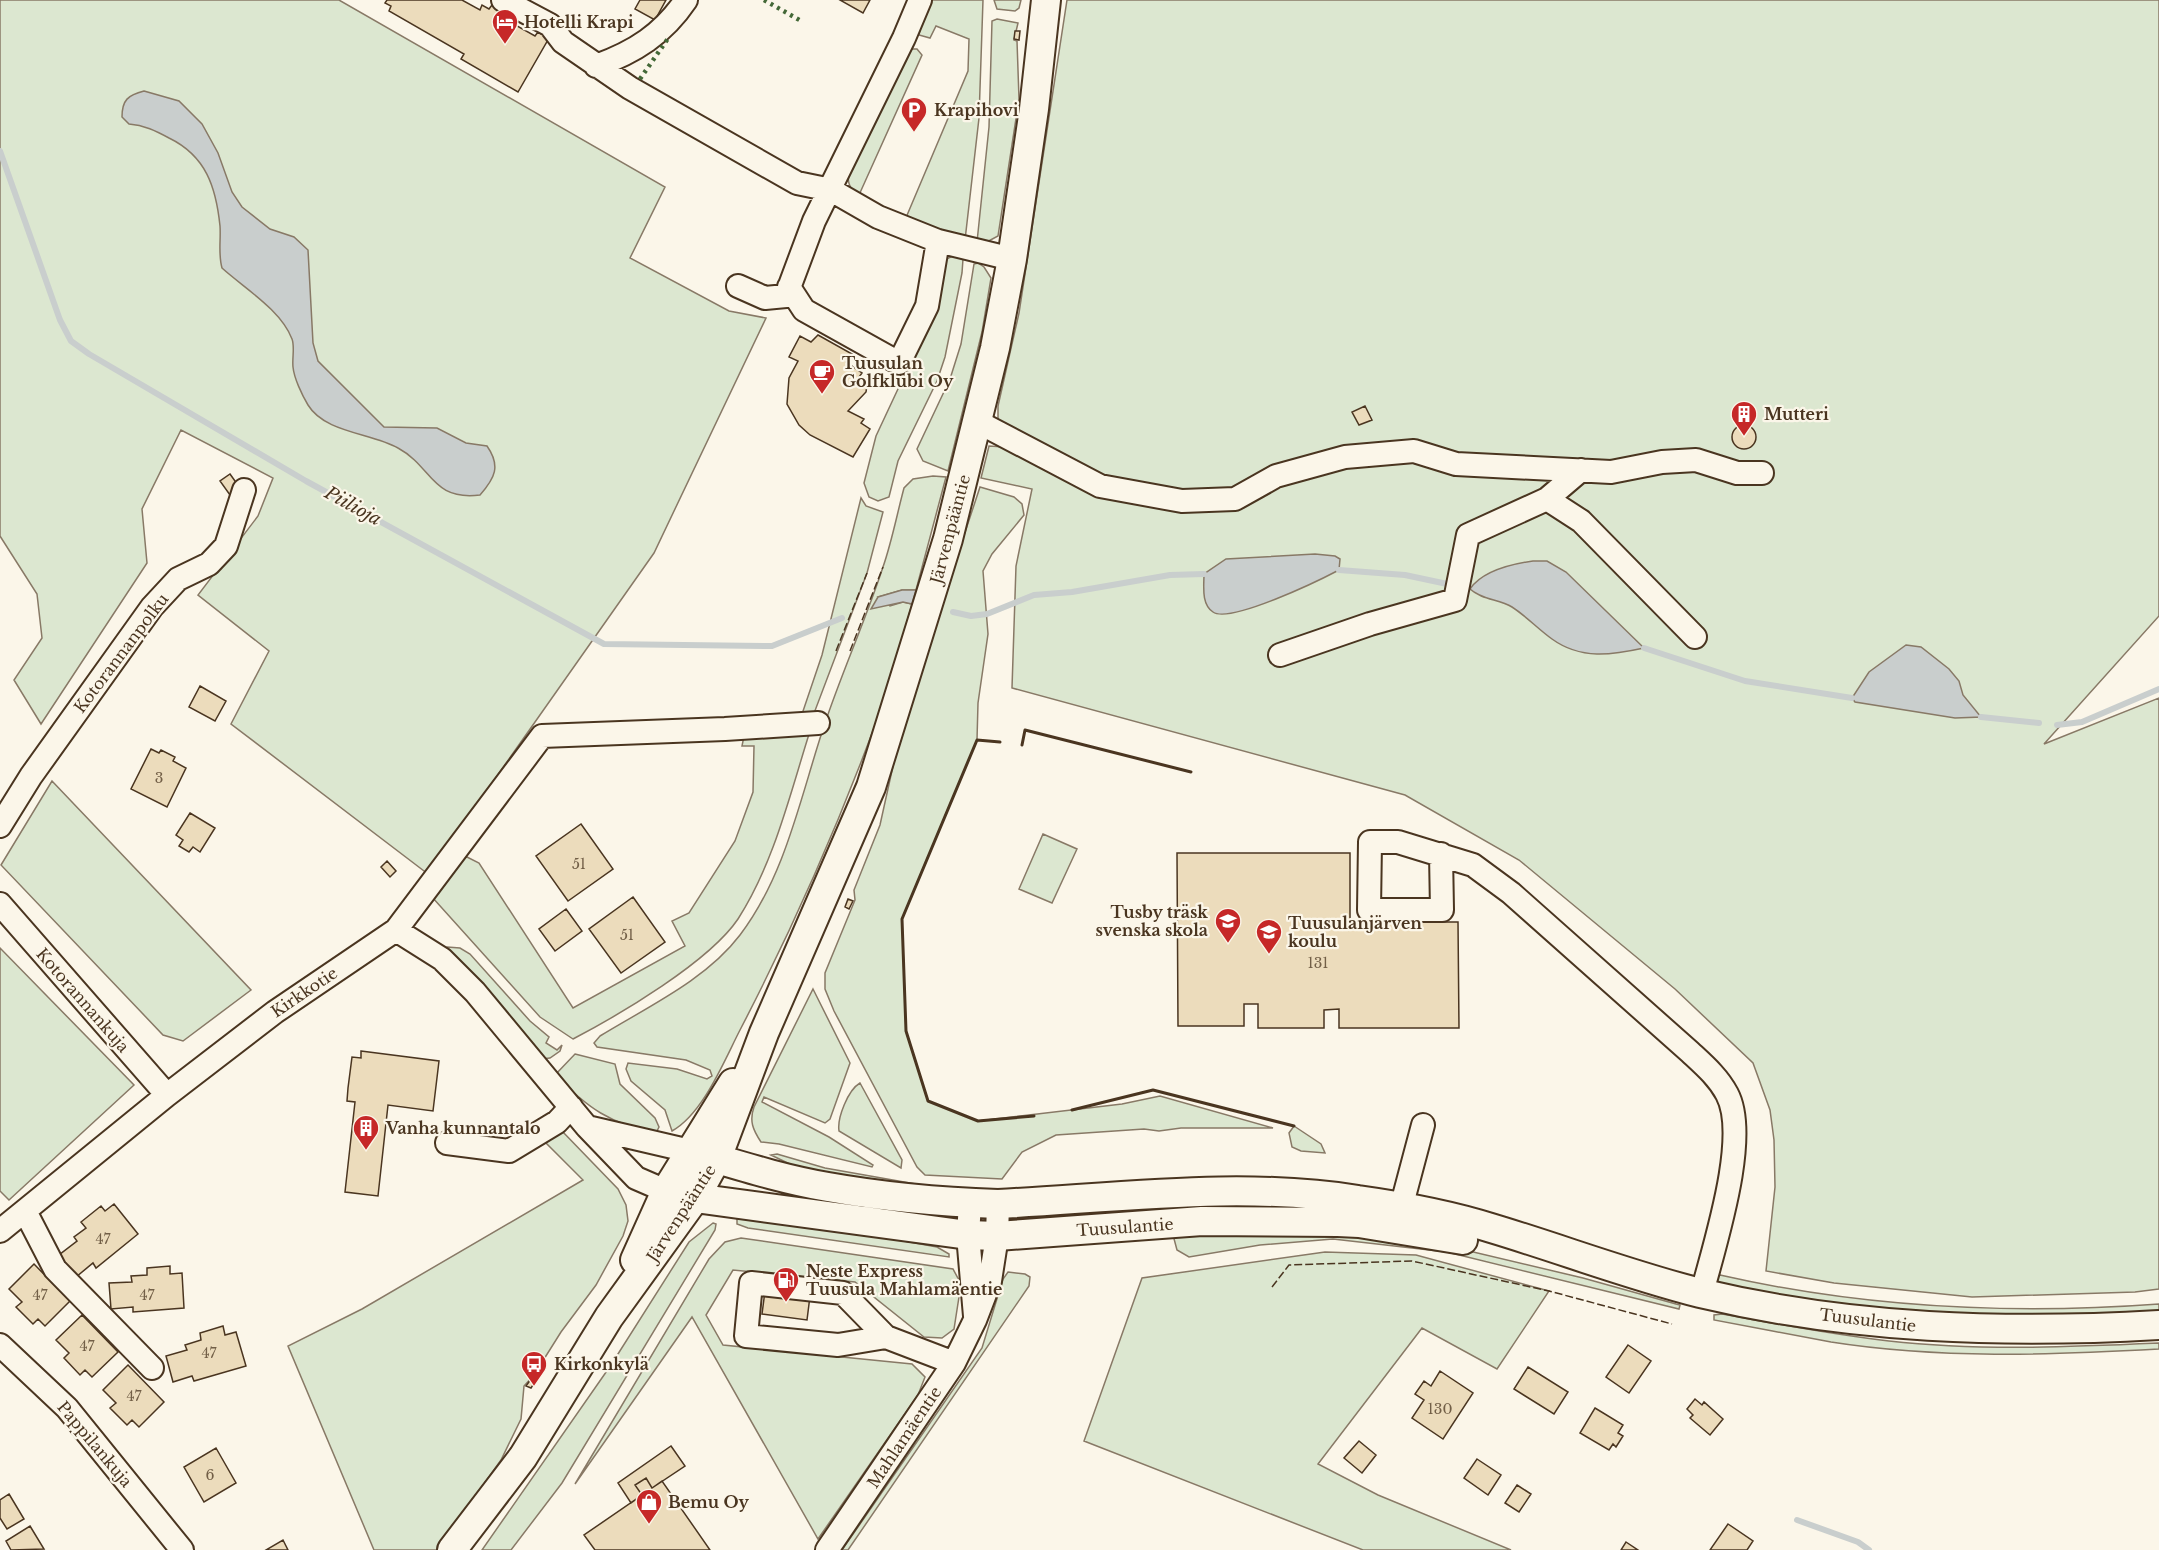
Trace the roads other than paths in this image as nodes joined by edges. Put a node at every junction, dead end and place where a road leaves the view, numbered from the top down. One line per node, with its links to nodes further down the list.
1 (503, 0): 5 (street)
2 (686, 0): 5 (street)
3 (920, 0): 6 (street)
4 (1046, 0): 8 (main road, Järvenpääntie)
5 (596, 66): 6 (street)
6 (831, 190): 7 (street); 10 (street)
7 (938, 241): 8 (street); 10 (street)
8 (1012, 259): 11 (main road, Järvenpääntie)
9 (738, 286): 10 (street)
10 (789, 287)
11 (978, 422): 12 (street); 23 (main road, Järvenpääntie)
12 (1581, 470): 13 (street); 15 (street)
13 (1762, 473)
14 (244, 490): 19 (street, Kotorannanpolku)
15 (1547, 500): 16 (street); 17 (street)
16 (1695, 637)
17 (1280, 655)
18 (818, 723): 22 (street, Kirkkotie)
19 (0, 826)
20 (1441, 854): 40 (street)
21 (0, 904): 24 (street, Kotorannankuja)
22 (396, 930): 24 (street, Kirkkotie); 25 (street)
23 (764, 1033): 29 (main road, Järvenpääntie); 30 (main road, Järvenpääntie)
24 (167, 1095): 35 (street, Kirkkotie)
25 (571, 1107): 27 (street); 28 (street)
26 (1423, 1125): 36 (street)
27 (587, 1127): 29 (street); 31 (street)
28 (447, 1143)
29 (690, 1151): 30 (main road, Tuusulantie); 31 (main road, Järvenpääntie)
30 (717, 1158): 32 (main road, Järvenpääntie); 33 (main road, Tuusulantie)
31 (666, 1191): 32 (main road, Tuusulantie); 41 (main road, Järvenpääntie)
32 (695, 1198): 38 (main road, Tuusulantie); 41 (main road, Järvenpääntie)
33 (970, 1203): 34 (main road, Tuusulantie); 38 (street)
34 (998, 1204): 36 (main road, Tuusulantie); 39 (street, Mahlamäentie)
35 (25, 1211): 37 (street, Kirkkotie); 47 (street)
36 (1398, 1219): 39 (main road, Tuusulantie); 40 (main road, Tuusulantie)
37 (0, 1232)
38 (968, 1235): 39 (main road, Tuusulantie); 42 (street)
39 (997, 1236): 42 (street, Mahlamäentie)
40 (1702, 1293): 43 (main road, Tuusulantie)
41 (609, 1317): 49 (main road, Järvenpääntie)
42 (975, 1320): 46 (street, Mahlamäentie)
43 (2159, 1325)
44 (886, 1337): 44 (street); 46 (street)
45 (0, 1345): 48 (street, Pappilankuja)
46 (954, 1363): 50 (street, Mahlamäentie)
47 (152, 1368)
48 (183, 1550)
49 (452, 1550)
50 (827, 1550)

